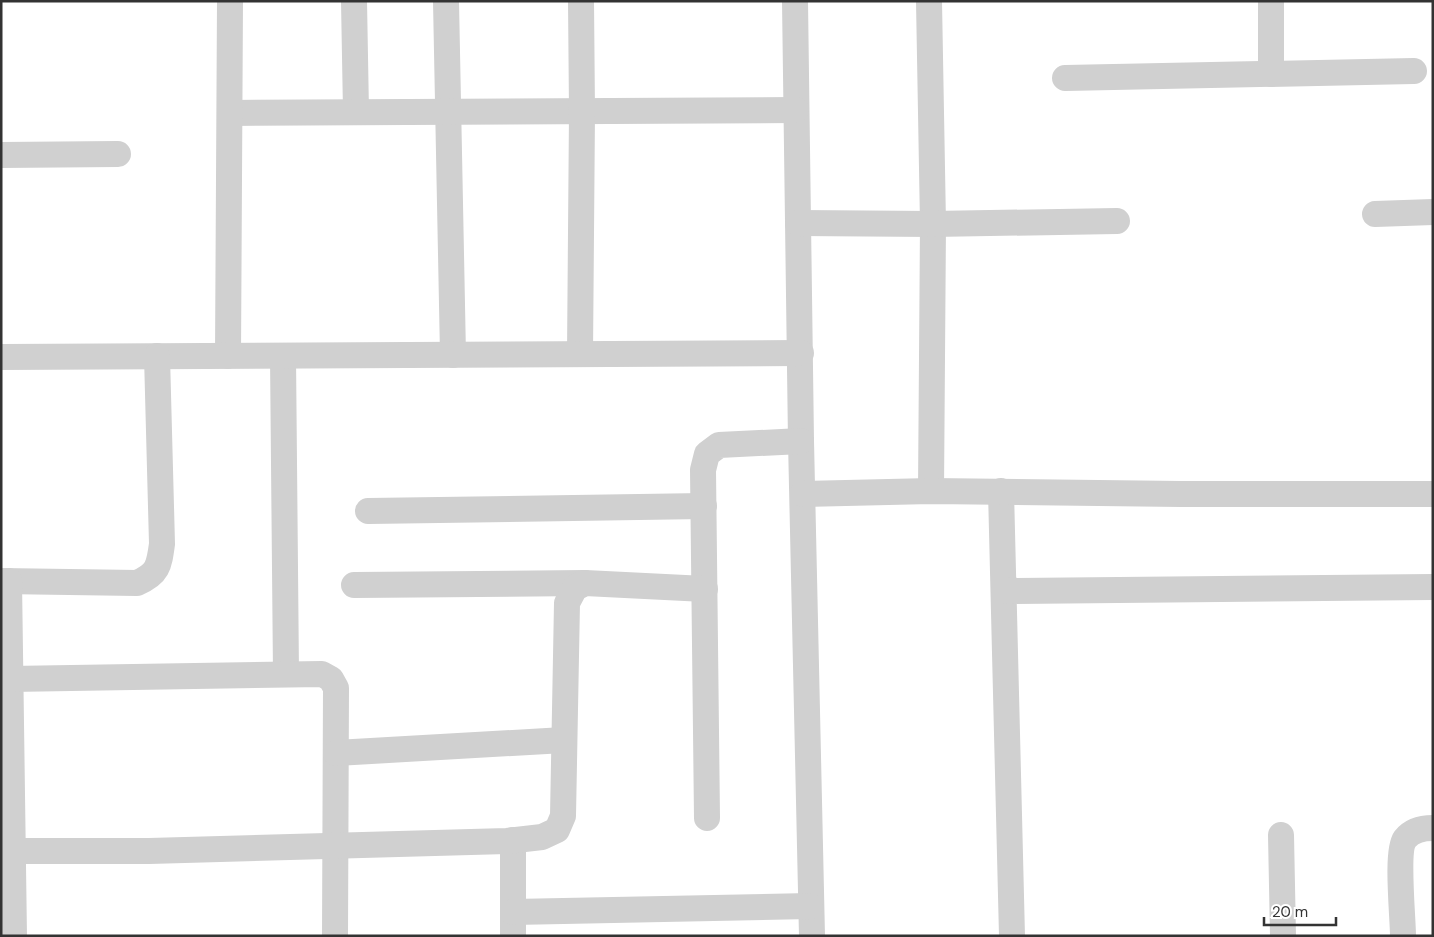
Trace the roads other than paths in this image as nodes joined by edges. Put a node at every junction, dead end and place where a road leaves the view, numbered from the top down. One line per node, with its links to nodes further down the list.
1 (230, 1): 14 (street)
2 (354, 1): 12 (street)
3 (446, 1): 15 (street)
4 (581, 1): 13 (street)
5 (795, 1): 11 (street)
6 (929, 1): 22 (street)
7 (1271, 1): 9 (street)
8 (1414, 71): 9 (street)
9 (1271, 74): 10 (street)
10 (1065, 78)
11 (796, 110): 13 (street); 21 (street)
12 (356, 112): 14 (street); 15 (street)
13 (582, 112): 15 (street); 24 (street)
14 (230, 113): 27 (street)
15 (447, 113): 25 (street)
16 (118, 154): 17 (street)
17 (1, 155)
18 (1433, 212): 19 (street)
19 (1376, 214)
20 (1117, 221): 22 (street)
21 (798, 223): 22 (street); 23 (street)
22 (933, 224): 31 (street)
23 (801, 353): 24 (street); 30 (street)
24 (580, 354): 25 (street)
25 (453, 355): 28 (street)
26 (157, 356): 27 (street); 29 (street); 37 (street)
27 (228, 356): 28 (street)
28 (283, 356): 43 (street)
29 (1, 357)
30 (801, 442): 33 (street); 35 (street)
31 (932, 491): 32 (street); 33 (street)
32 (1001, 491): 34 (street); 42 (street)
33 (803, 494): 54 (street)
34 (1433, 494)
35 (704, 506): 36 (street); 41 (street)
36 (368, 511)
37 (5, 581): 44 (street)
38 (585, 583): 39 (street); 41 (street); 46 (street)
39 (354, 585)
40 (1433, 587): 42 (street)
41 (705, 589): 48 (street)
42 (1004, 591): 59 (street)
43 (286, 674): 44 (street); 47 (street)
44 (10, 679): 45 (street)
45 (6, 714): 53 (street)
46 (564, 740): 47 (street); 51 (street)
47 (336, 753): 52 (street)
48 (707, 818)
49 (1433, 828): 61 (street)
50 (1281, 835): 60 (street)
51 (512, 840): 52 (street); 55 (street)
52 (336, 846): 53 (street); 57 (street)
53 (7, 851): 56 (street)
54 (810, 906): 55 (street); 58 (street)
55 (513, 924)
56 (14, 936)
57 (335, 936)
58 (812, 936)
59 (1012, 936)
60 (1283, 936)
61 (1403, 936)

